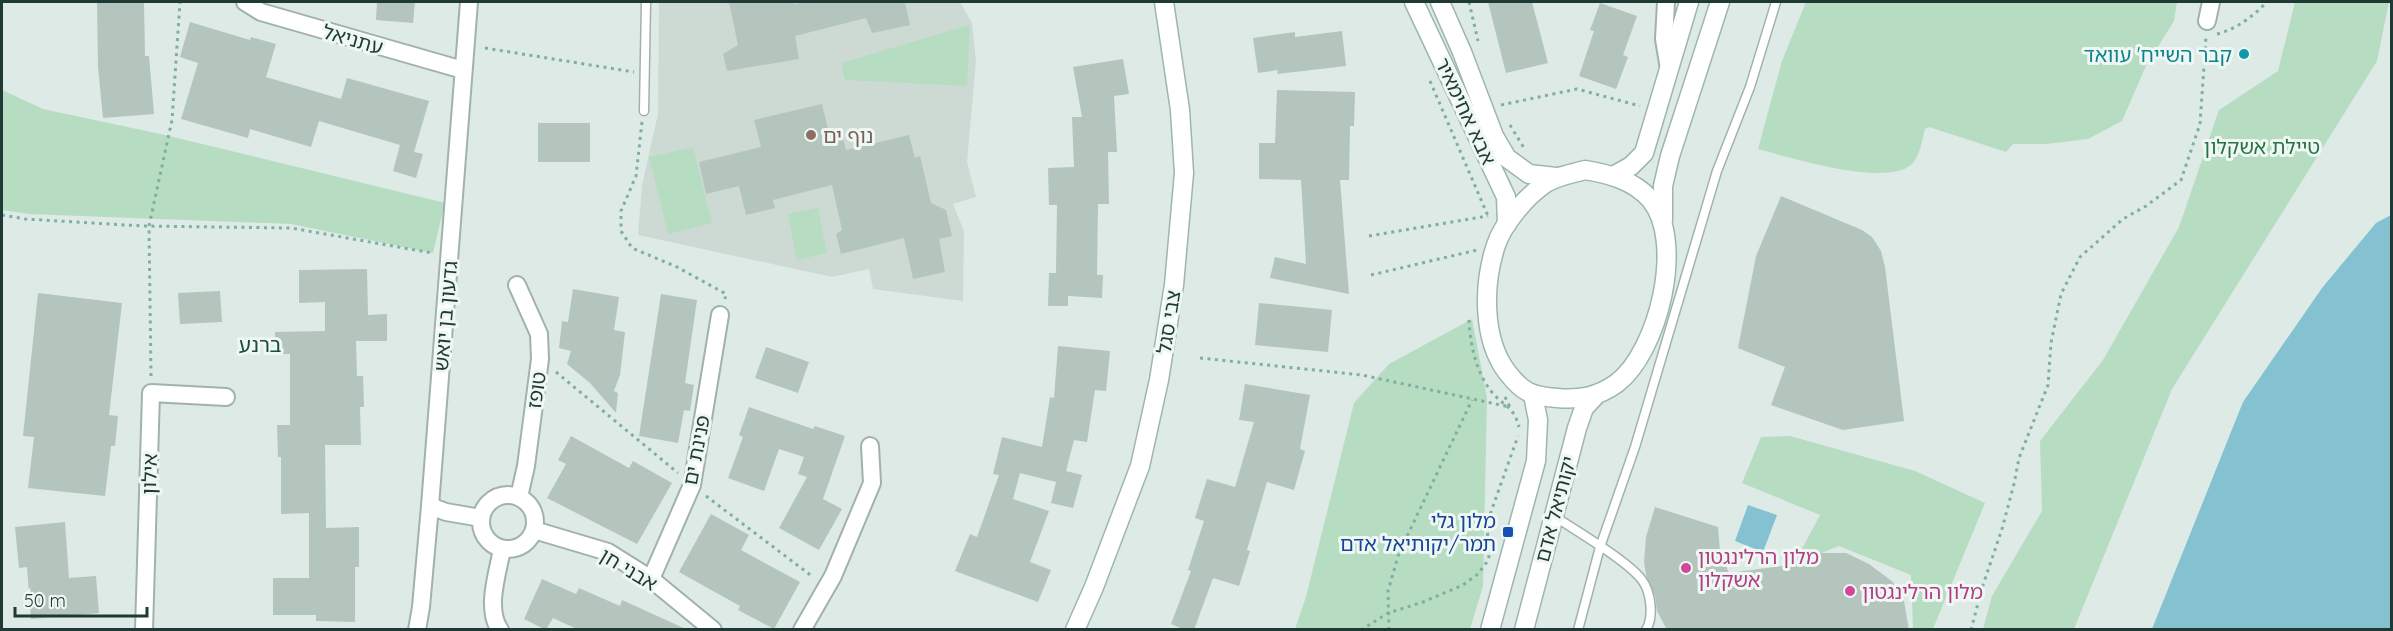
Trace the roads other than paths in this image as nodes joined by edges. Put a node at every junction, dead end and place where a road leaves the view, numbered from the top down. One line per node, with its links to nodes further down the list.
1 (244, 2): 14 (street, עתניאל)
2 (469, 2): 14 (street, גדעון בן יואש)
3 (646, 2): 15 (lane)
4 (1164, 2): 39 (main road, צבי סגל)
5 (1414, 2): 18 (main road, אבא אחימאיר)
6 (1440, 2): 17 (main road, אבא אחימאיר)
7 (1662, 2): 13 (street)
8 (1689, 2): 13 (main road)
9 (1720, 2): 19 (main road)
10 (1776, 2): 31 (lane)
11 (2211, 2): 12 (street)
12 (2207, 28)
13 (1669, 69): 16 (main road)
14 (463, 70): 27 (street, גדעון בן יואש)
15 (644, 111)
16 (1615, 175): 17 (main road); 19 (main road)
17 (1556, 177): 18 (main road)
18 (1507, 224): 23 (main road)
19 (1663, 225): 22 (main road)
20 (517, 285): 26 (street, טופז)
21 (720, 315): 33 (street, פנינת ים)
22 (1597, 394): 23 (main road); 28 (main road, יקותיאל אדם)
23 (1533, 395): 40 (main road, יקותיאל אדם)
24 (226, 397): 34 (street, אילון)
25 (870, 446): 38 (street)
26 (519, 497): 29 (street); 30 (street)
27 (430, 506): 29 (street); 35 (street, גדעון בן יואש)
28 (1553, 515): 31 (lane); 41 (main road, יקותיאל אדם)
29 (481, 518): 32 (street)
30 (534, 530): 32 (street); 33 (street, אבני חן)
31 (1600, 547): 42 (lane); 43 (lane)
32 (502, 549): 36 (street)
33 (651, 579): 37 (street, אבני חן)
34 (144, 630)
35 (417, 630)
36 (500, 630)
37 (713, 630)
38 (802, 630)
39 (1075, 630)
40 (1490, 630)
41 (1524, 630)
42 (1578, 630)
43 (1646, 630)

